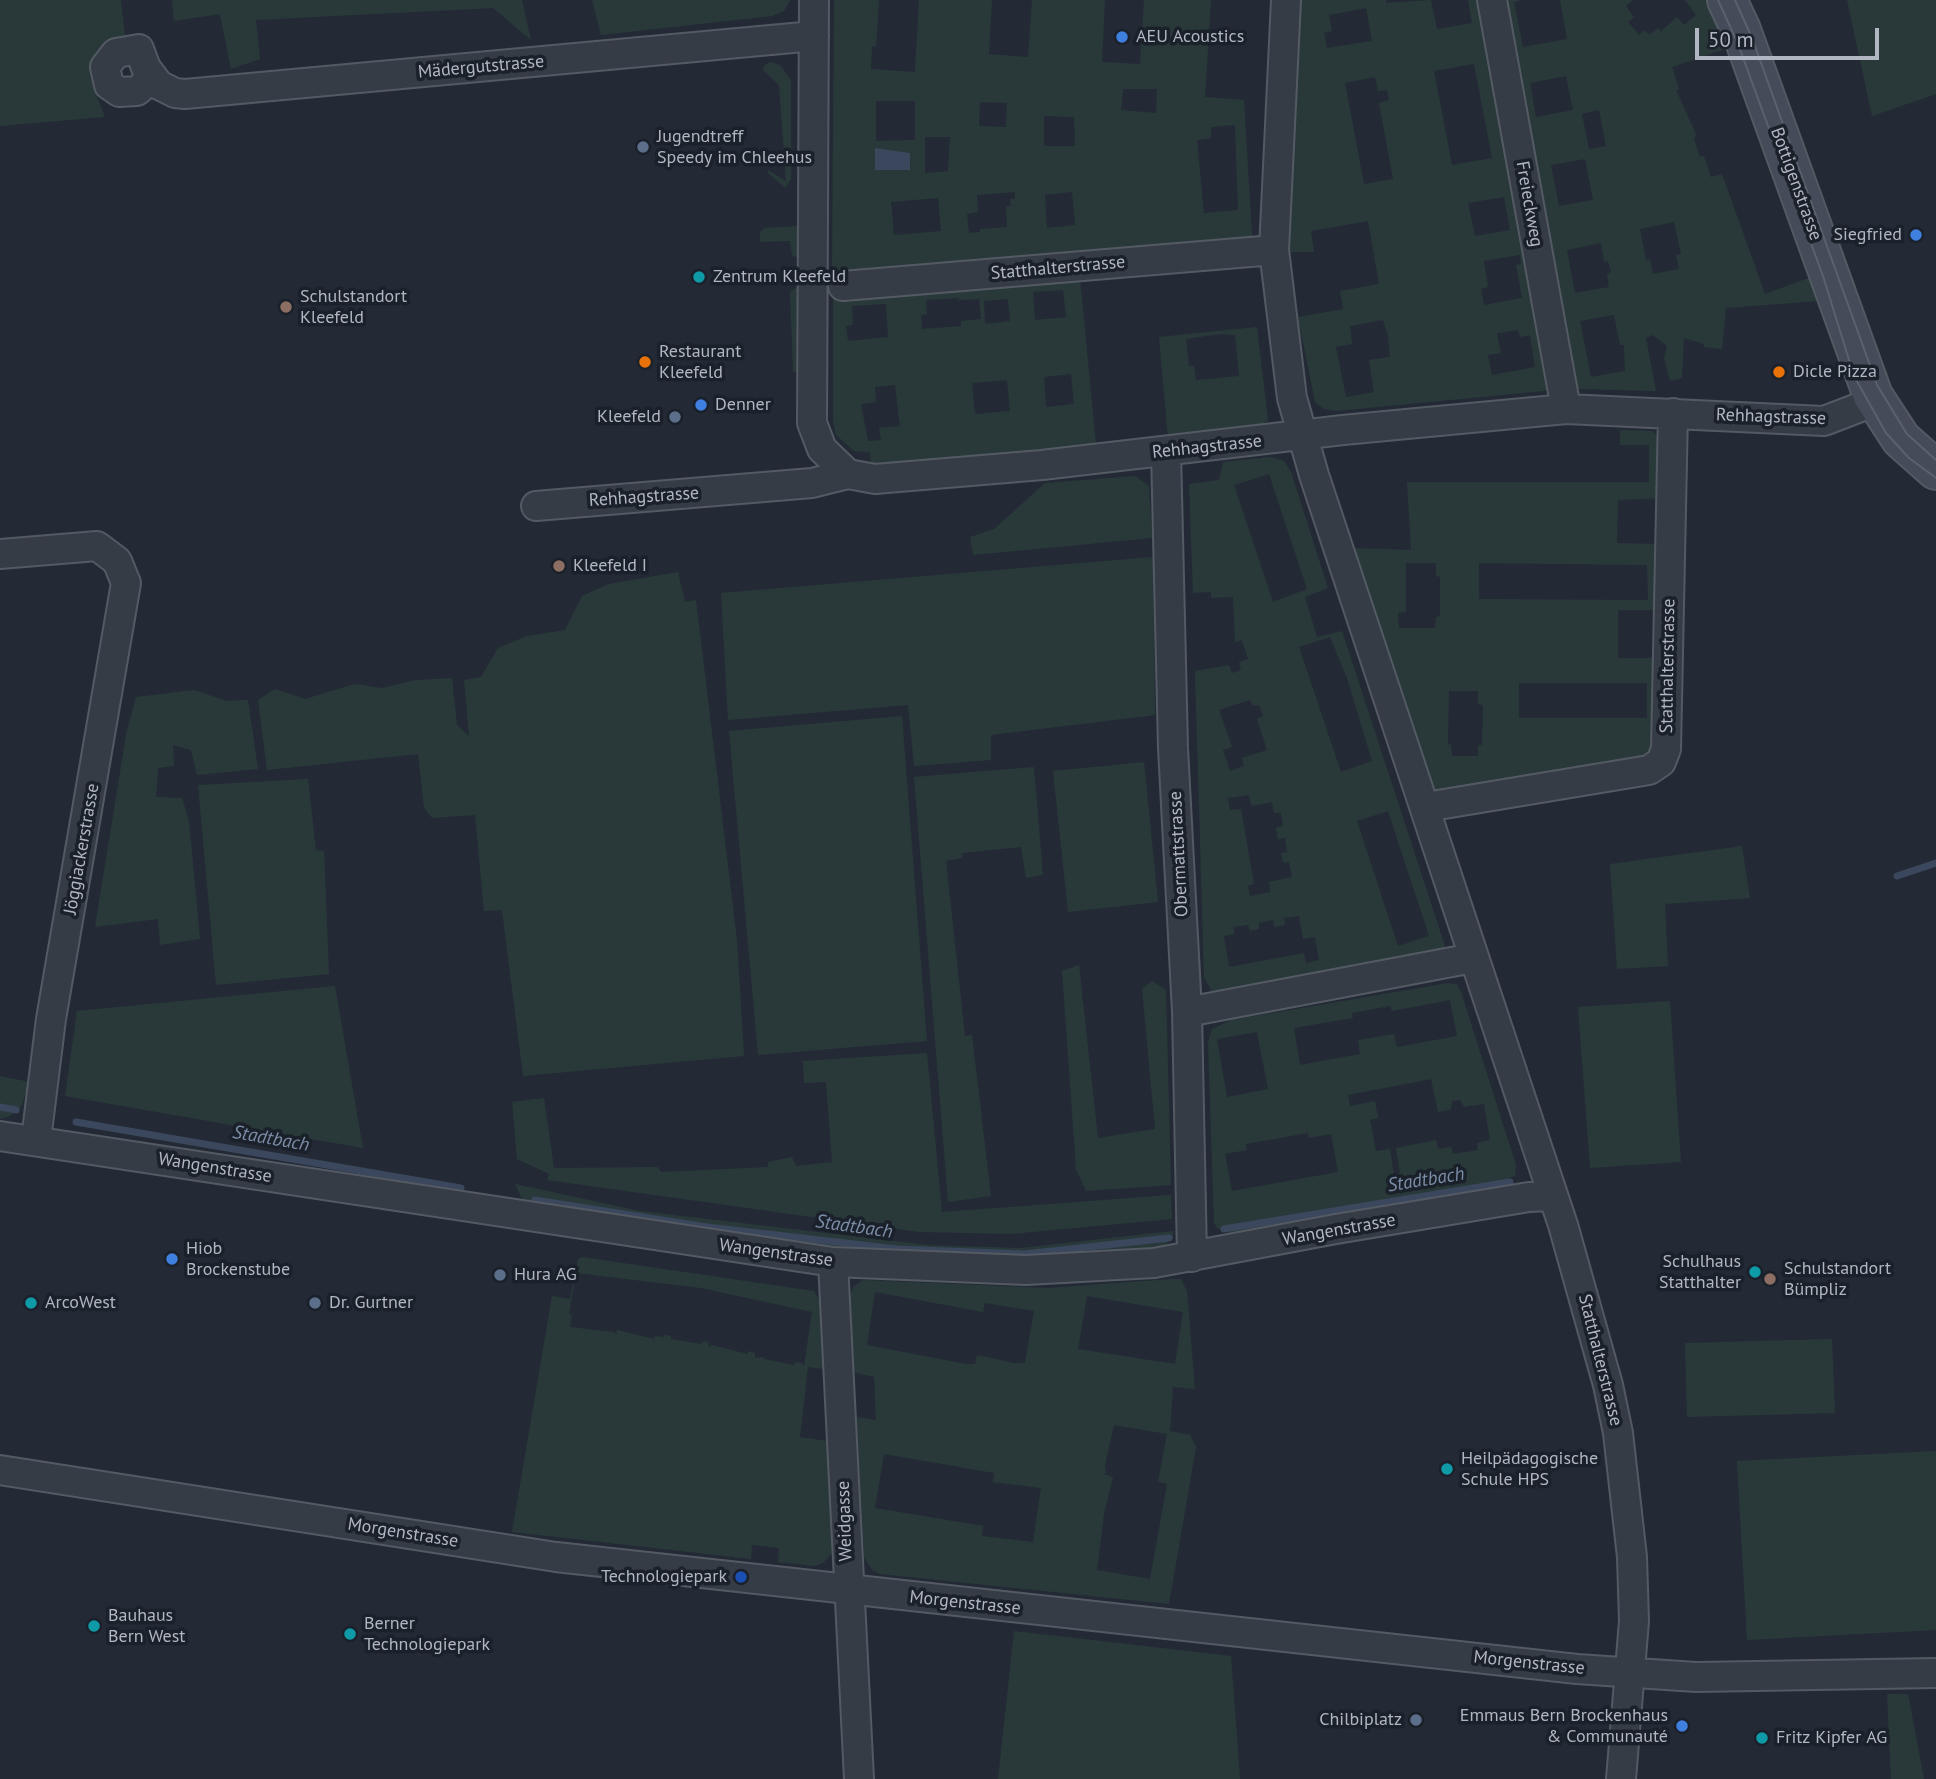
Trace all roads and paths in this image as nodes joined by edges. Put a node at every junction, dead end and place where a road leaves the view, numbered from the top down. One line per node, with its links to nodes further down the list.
1 (814, 0): 5 (street)
2 (1286, 0): 7 (street, Statthalterstrasse)
3 (1492, 0): 10 (street, Freieckweg)
4 (1727, 0): 9 (street, Bottigenstrasse)
5 (814, 36): 6 (street, Mädergutstrasse); 15 (street)
6 (152, 78)
7 (1274, 250): 8 (street, Statthalterstrasse); 12 (street, Statthalterstrasse)
8 (843, 286)
9 (1876, 401): 11 (street, Rehhagstrasse); 14 (street, Bottigenstrasse)
10 (1566, 409): 11 (street, Rehhagstrasse); 12 (street, Rehhagstrasse)
11 (1673, 413): 18 (street, Statthalterstrasse)
12 (1302, 436): 13 (street, Rehhagstrasse); 18 (street, Statthalterstrasse)
13 (1166, 451): 15 (street, Rehhagstrasse); 20 (street, Obermattstrasse)
14 (1936, 470)
15 (848, 474): 16 (street, Rehhagstrasse)
16 (536, 506)
17 (0, 554): 22 (street, Jöggiackerstrasse)
18 (1426, 807): 19 (street, Statthalterstrasse)
19 (1473, 958): 20 (street); 23 (street, Statthalterstrasse)
20 (1187, 1012): 24 (street, Obermattstrasse)
21 (0, 1136): 22 (street, Wangenstrasse)
22 (36, 1140): 25 (street, Wangenstrasse)
23 (1553, 1196): 24 (street, Wangenstrasse); 28 (street, Statthalterstrasse)
24 (1192, 1257): 25 (street, Wangenstrasse)
25 (833, 1262): 27 (street, Weidgasse)
26 (0, 1470): 27 (street, Morgenstrasse)
27 (849, 1589): 28 (street, Morgenstrasse); 30 (street, Weidgasse)
28 (1631, 1672): 29 (street, Morgenstrasse); 31 (street, Statthalterstrasse)
29 (1936, 1674)
30 (859, 1779)
31 (1621, 1779)

